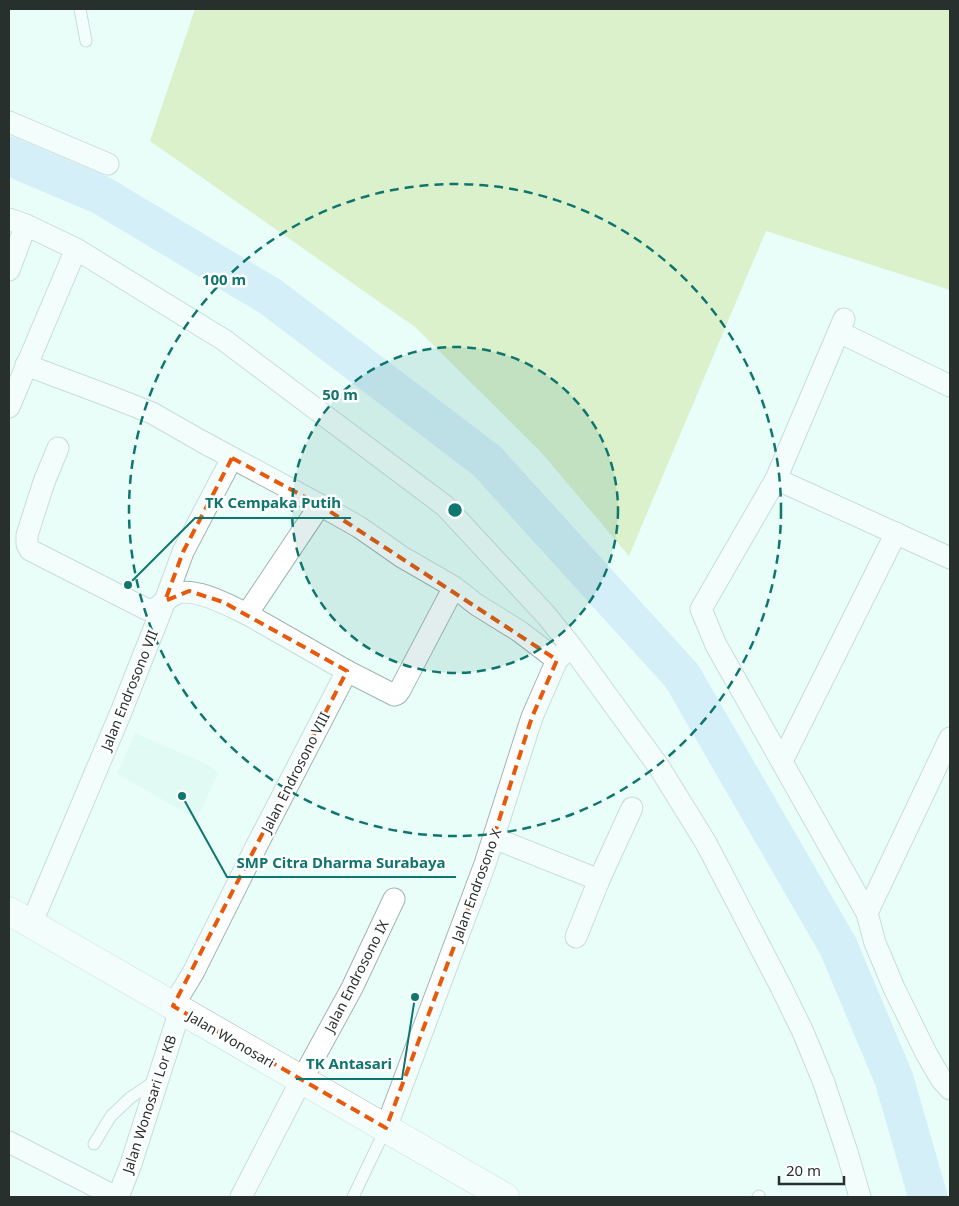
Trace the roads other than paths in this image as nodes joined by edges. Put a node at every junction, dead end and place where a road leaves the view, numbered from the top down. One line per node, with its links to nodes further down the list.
1 (80, 9): 2 (lane)
2 (86, 41)
3 (9, 122): 4 (street)
4 (108, 164)
5 (17, 222): 6 (street); 7 (street)
6 (76, 249): 8 (street); 20 (street)
7 (9, 270)
8 (26, 366): 10 (street); 12 (street)
9 (950, 386): 13 (street)
10 (9, 407)
11 (58, 448): 18 (street)
12 (232, 458): 14 (street); 18 (street, Jalan Endrosono VII)
13 (776, 479): 15 (street); 23 (street)
14 (320, 505): 17 (street); 19 (street)
15 (896, 533): 16 (street); 23 (street)
16 (950, 558)
17 (454, 587): 20 (street); 21 (street)
18 (165, 602): 19 (street); 29 (street, Jalan Endrosono VII)
19 (246, 614): 21 (street)
20 (564, 653): 25 (street, Jalan Endrosono X); 42 (street)
21 (347, 671): 31 (street, Jalan Endrosono VIII)
22 (950, 738): 28 (street)
23 (782, 761): 28 (street)
24 (632, 808): 26 (street)
25 (494, 838): 26 (street); 35 (street, Jalan Endrosono X)
26 (600, 880): 30 (street)
27 (394, 899): 33 (street, Jalan Endrosono IX)
28 (867, 913): 34 (street)
29 (19, 918): 31 (main road, Jalan Wonosari)
30 (576, 937)
31 (177, 1008): 32 (street, Jalan Wonosari Lor KB); 33 (main road, Jalan Wonosari)
32 (158, 1078): 37 (lane); 38 (street, Jalan Wonosari Lor KB)
33 (302, 1080): 35 (main road, Jalan Wonosari); 39 (street, Jalan Endrosono IX)
34 (950, 1089)
35 (386, 1128): 40 (lane); 41 (main road, Jalan Wonosari)
36 (9, 1142): 38 (street)
37 (94, 1144)
38 (117, 1197)
39 (240, 1197)
40 (353, 1197)
41 (505, 1197)
42 (860, 1197)

